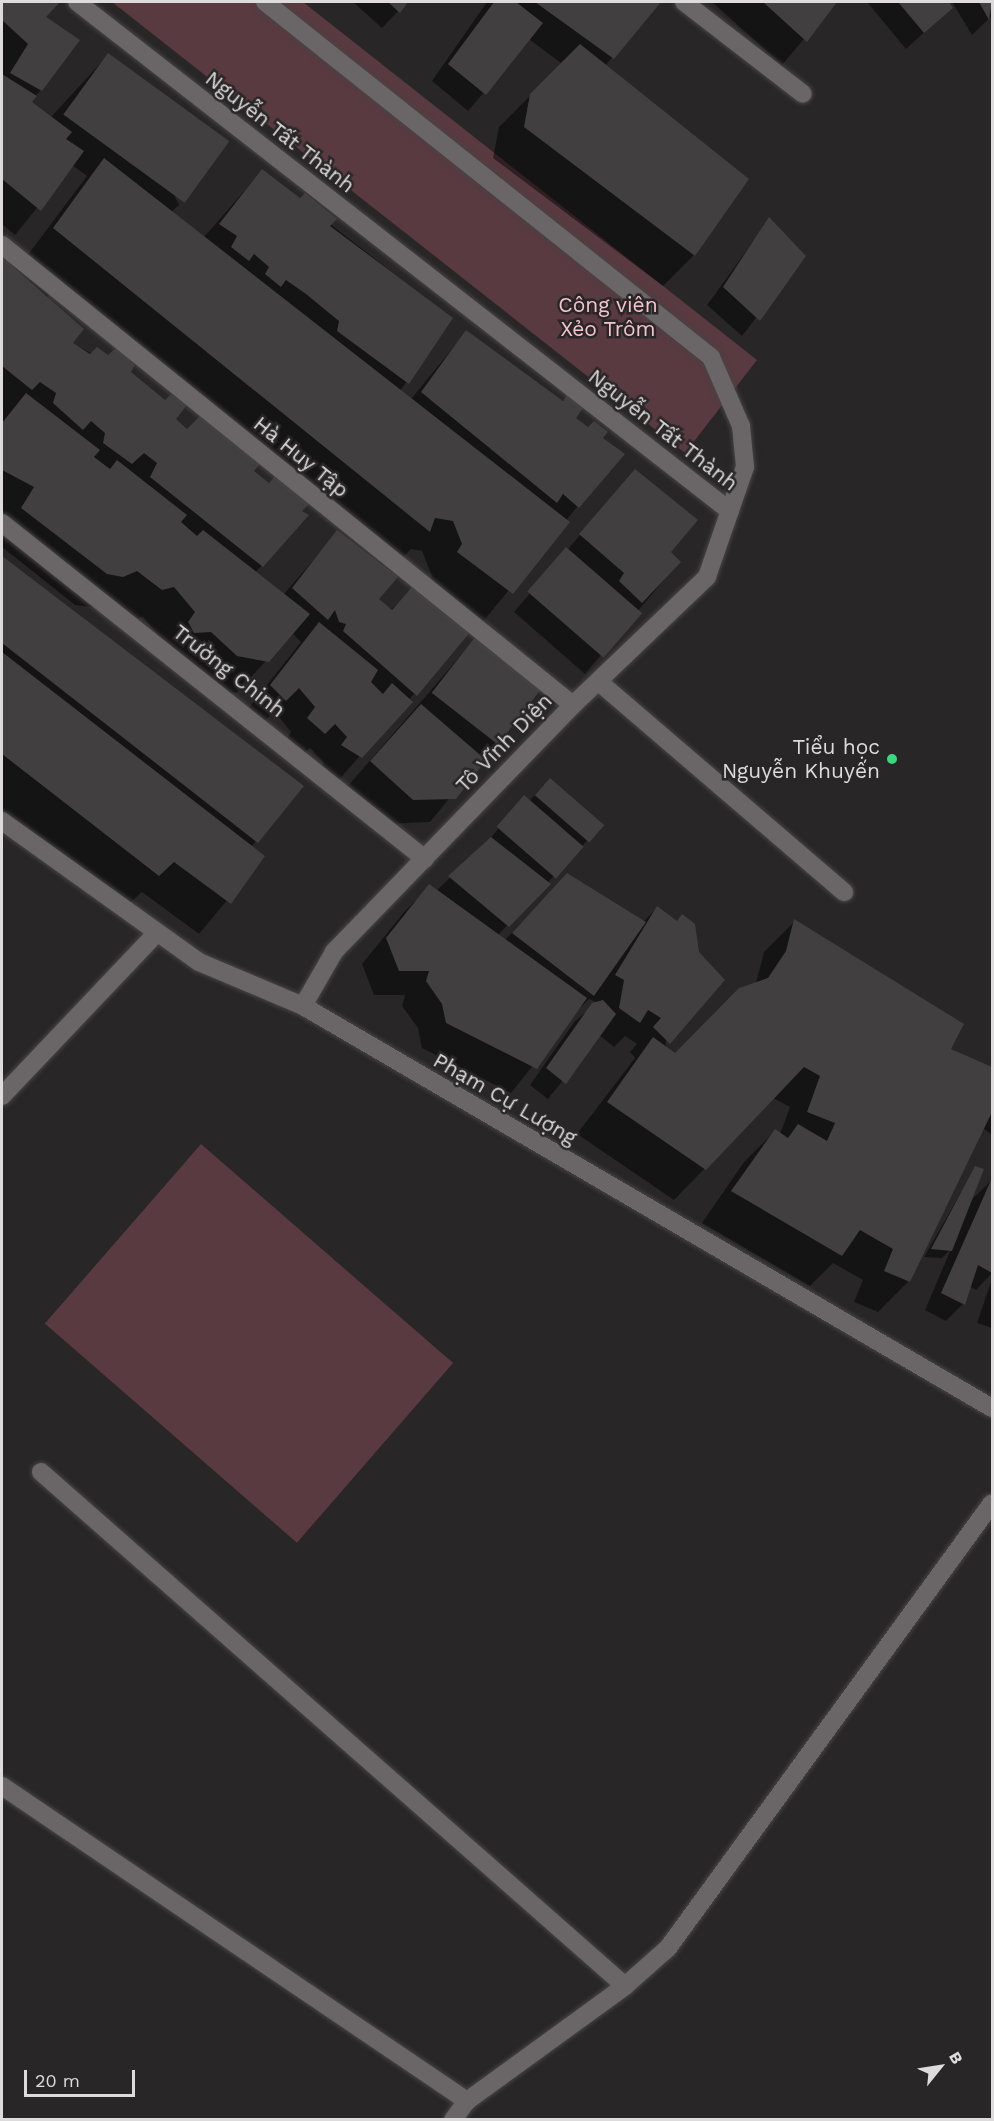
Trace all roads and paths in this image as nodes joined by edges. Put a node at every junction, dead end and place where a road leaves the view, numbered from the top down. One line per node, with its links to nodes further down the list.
1 (77, 2): 6 (street, Nguyễn Tất Thành)
2 (266, 2): 6 (street, Nguyễn Tất Thành)
3 (684, 2): 4 (street)
4 (803, 94)
5 (2, 245): 9 (street, Hà Huy Tập)
6 (730, 511): 8 (street, Tô Vĩnh Diện)
7 (2, 523): 11 (street, Trường Chinh)
8 (599, 682): 9 (street, Tô Vĩnh Diện); 12 (street)
9 (573, 705): 11 (street, Tô Vĩnh Diện)
10 (2, 821): 13 (street, Phạm Cự Lượng)
11 (425, 859): 14 (street, Tô Vĩnh Diện)
12 (844, 892)
13 (156, 934): 14 (street, Phạm Cự Lượng); 15 (street)
14 (303, 1006): 16 (street, Phạm Cự Lượng)
15 (2, 1096)
16 (993, 1408)
17 (41, 1472): 20 (street)
18 (993, 1503): 20 (street)
19 (2, 1786): 21 (street)
20 (625, 1986): 21 (street)
21 (467, 2101): 22 (street)
22 (453, 2120)

